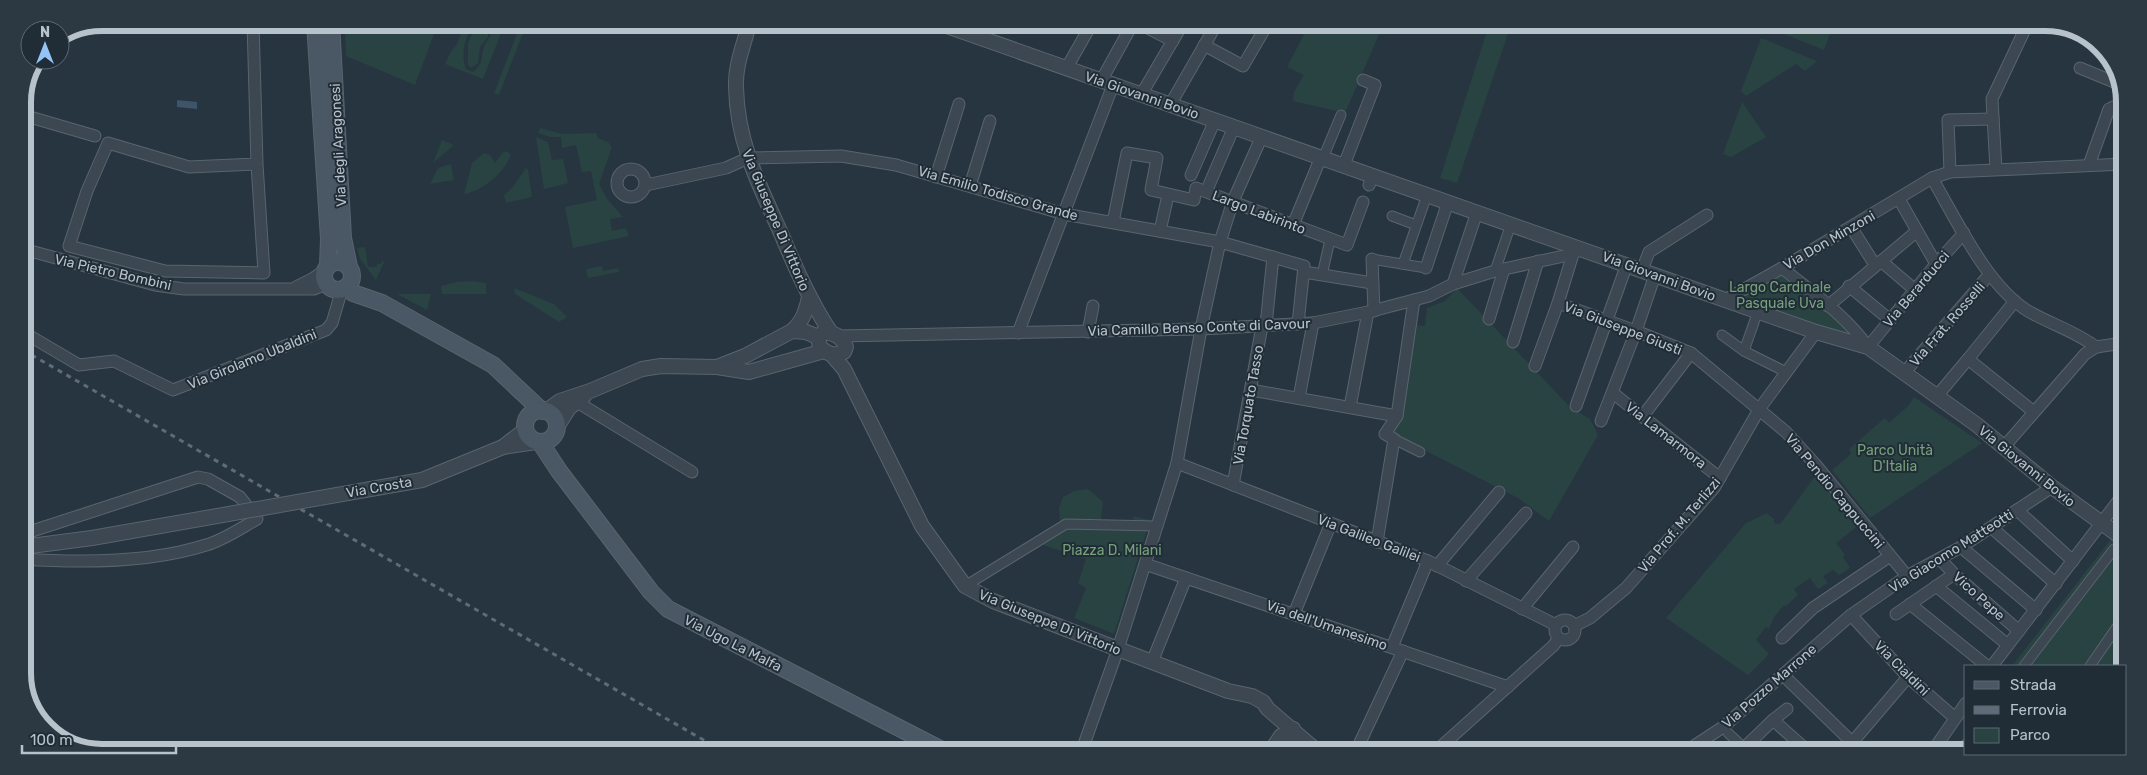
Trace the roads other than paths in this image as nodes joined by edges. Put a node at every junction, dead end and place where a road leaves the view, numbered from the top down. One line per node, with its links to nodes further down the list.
1 (253, 31): 34 (street)
2 (316, 31): 83 (main road, Via degli Aragonesi)
3 (331, 31): 77 (main road, Via degli Aragonesi)
4 (748, 31): 32 (street, Via Giuseppe Di Vittorio)
5 (960, 31): 16 (street, Via Giovanni Bovio)
6 (1088, 31): 16 (street)
7 (1129, 31): 19 (street)
8 (1153, 31): 13 (street)
9 (1178, 31): 13 (street)
10 (1212, 31): 14 (street)
11 (1263, 31): 14 (street)
12 (2024, 31): 26 (street)
13 (1172, 41): 20 (street)
14 (1204, 45): 22 (street)
15 (2080, 68): 18 (street)
16 (1066, 69): 19 (street, Via Giovanni Bovio)
17 (1363, 80): 36 (street)
18 (2112, 81)
19 (1107, 83): 20 (street, Via Giovanni Bovio); 53 (street)
20 (1141, 95): 22 (street, Via Giovanni Bovio)
21 (959, 104): 41 (street)
22 (1170, 105): 27 (street, Via Giovanni Bovio)
23 (2116, 109): 37 (street)
24 (1341, 115): 33 (street)
25 (31, 117): 30 (street)
26 (1993, 119): 38 (street); 39 (street)
27 (1215, 120): 29 (street, Via Giovanni Bovio); 40 (street)
28 (990, 121): 45 (street)
29 (1234, 126): 31 (street, Via Giovanni Bovio); 44 (street)
30 (95, 136)
31 (1262, 136): 33 (street, Via Giovanni Bovio); 49 (street)
32 (748, 158): 41 (street, Via Emilio Todisco Grande); 43 (street); 91 (street, Via Giuseppe Di Vittorio)
33 (1322, 158): 36 (street, Via Giovanni Bovio); 59 (street)
34 (257, 164): 34 (street)
35 (2116, 164): 37 (street, Via Don Minzoni)
36 (1344, 165): 47 (street, Via Giovanni Bovio)
37 (2089, 165): 38 (street, Via Don Minzoni)
38 (1996, 169): 39 (street, Via Don Minzoni)
39 (1950, 172): 42 (street, Via Don Minzoni)
40 (1190, 175)
41 (936, 177): 45 (street, Via Emilio Todisco Grande)
42 (1932, 178): 48 (street, Via Don Minzoni); 63 (street)
43 (646, 185)
44 (1210, 185)
45 (970, 186): 53 (street, Via Emilio Todisco Grande)
46 (1168, 195): 49 (street, Largo Labirinto); 56 (street, Largo Labirinto); 61 (street)
47 (1427, 195): 51 (street, Via Giovanni Bovio); 58 (street)
48 (1899, 199): 60 (street, Via Don Minzoni); 62 (street)
49 (1232, 201): 59 (street, Largo Labirinto); 65 (street)
50 (1363, 202): 64 (street, Largo Labirinto)
51 (1448, 202): 52 (street, Via Giovanni Bovio); 75 (street)
52 (1477, 212): 57 (street, Via Giovanni Bovio); 85 (street)
53 (1064, 214): 56 (street, Via Emilio Todisco Grande); 109 (street)
54 (1707, 215): 80 (street)
55 (1392, 216): 58 (street)
56 (1112, 222): 61 (street, Via Emilio Todisco Grande)
57 (1511, 224): 67 (street, Via Giovanni Bovio); 79 (street)
58 (1416, 225): 72 (street)
59 (1293, 226): 64 (street, Largo Labirinto)
60 (1851, 227): 71 (street); 76 (street, Via Don Minzoni)
61 (1160, 231): 65 (street, Via Emilio Todisco Grande)
62 (1917, 231): 71 (street); 74 (street)
63 (1964, 233): 74 (street, Via Berarducci); 81 (street)
64 (1330, 240): 82 (street)
65 (1220, 242): 68 (street, Via Emilio Todisco Grande); 104 (street)
66 (31, 251): 83 (street, Via Pietro Bombini)
67 (1576, 251): 70 (street, Via Camillo Benso Conte di Cavour); 73 (street, Via Giovanni Bovio); 93 (street)
68 (1274, 257): 78 (street, Via Emilio Todisco Grande); 103 (street, Via Torquato Tasso)
69 (1372, 259): 72 (street); 84 (street)
70 (1538, 262): 79 (street, Via Camillo Benso Conte di Cavour); 112 (street)
71 (1878, 263): 86 (street); 87 (street)
72 (1403, 264): 75 (street)
73 (1627, 264): 80 (street, Via Giovanni Bovio); 99 (street)
74 (1936, 264): 87 (street, Via Berarducci)
75 (1426, 268)
76 (1782, 268): 89 (street, Via Don Minzoni); 95 (street)
77 (350, 269): 83 (main road); 83 (main road); 92 (main road)
78 (1304, 269): 82 (street, Via Emilio Todisco Grande); 102 (street)
79 (1499, 270): 85 (street, Via Camillo Benso Conte di Cavour); 98 (street)
80 (1649, 272): 89 (street, Via Giovanni Bovio); 106 (street)
81 (1990, 275): 90 (street); 123 (street, Via Frat. Rosselli)
82 (1322, 276): 84 (street, Via Emilio Todisco Grande)
83 (333, 280): 92 (main road); 111 (street, Via Girolamo Ubaldini)
84 (1372, 283): 96 (street)
85 (1453, 284): 88 (street, Via Camillo Benso Conte di Cavour)
86 (1849, 286): 95 (street); 100 (street)
87 (1915, 290): 100 (street, Via Berarducci)
88 (1414, 300): 96 (street, Via Camillo Benso Conte di Cavour); 134 (street)
89 (1725, 300): 97 (street, Via Giovanni Bovio)
90 (2015, 301): 116 (street); 119 (street)
91 (811, 302): 105 (street, Via Giuseppe Di Vittorio); 113 (street, Via Giuseppe Di Vittorio)
92 (382, 303): 137 (main road)
93 (1558, 303): 99 (street, Via Giuseppe Giusti); 120 (street)
94 (1093, 306): 107 (street)
95 (1828, 306): 115 (street)
96 (1371, 311): 101 (street, Via Camillo Benso Conte di Cavour); 131 (street)
97 (1758, 311): 108 (street, Via Giovanni Bovio); 117 (street)
98 (1489, 319)
99 (1606, 320): 106 (street, Via Giuseppe Giusti); 130 (street)
100 (1890, 320): 115 (street, Via Berarducci)
101 (1313, 323): 102 (street, Via Camillo Benso Conte di Cavour); 128 (street)
102 (1298, 324): 103 (street, Via Camillo Benso Conte di Cavour)
103 (1264, 326): 104 (street, Via Camillo Benso Conte di Cavour); 124 (street, Via Torquato Tasso)
104 (1201, 329): 107 (street, Via Camillo Benso Conte di Cavour); 142 (street)
105 (792, 330): 113 (street); 121 (street, Via Camillo Benso Conte di Cavour)
106 (1636, 331): 118 (street, Via Giuseppe Giusti); 126 (street)
107 (1088, 332): 109 (street, Via Camillo Benso Conte di Cavour)
108 (1816, 332): 115 (street, Via Giovanni Bovio); 122 (street, Via Prof. M. Terlizzi)
109 (1018, 333): 113 (street, Via Camillo Benso Conte di Cavour)
110 (1722, 335): 117 (street)
111 (31, 337)
112 (1513, 342)
113 (832, 343): 121 (street, Via Camillo Benso Conte di Cavour); 174 (street, Via Giuseppe Di Vittorio)
114 (2116, 344): 116 (street)
115 (1868, 347): 123 (street, Via Giovanni Bovio)
116 (2096, 347): 133 (street)
117 (1744, 351): 122 (street)
118 (1691, 353): 132 (street, Via Giuseppe Giusti); 135 (street)
119 (1968, 359): 127 (street); 133 (street)
120 (1535, 366)
121 (717, 367): 125 (street, Via Camillo Benso Conte di Cavour)
122 (1786, 372): 132 (street, Via Prof. M. Terlizzi)
123 (1904, 373): 127 (street, Via Giovanni Bovio)
124 (1251, 390): 128 (street); 146 (street, Via Torquato Tasso)
125 (590, 391): 129 (street); 137 (street)
126 (1613, 393): 135 (street, Via Lamarmora); 136 (street)
127 (1937, 396): 140 (street, Via Giovanni Bovio)
128 (1300, 398): 131 (street)
129 (577, 402): 138 (street); 143 (street)
130 (1576, 406)
131 (1350, 407): 134 (street)
132 (1760, 408): 144 (street, Via Prof. M. Terlizzi); 163 (street, Via Pendio Cappuccini)
133 (2034, 412): 140 (street)
134 (1397, 416): 139 (street)
135 (1642, 416): 144 (street, Via Lamarmora)
136 (1601, 421)
137 (536, 426): 138 (main road); 138 (main road); 145 (main road, Via Ugo La Malfa); 159 (street, Via Crosta, bridge)
138 (557, 429): 145 (main road)
139 (1394, 439): 141 (street); 158 (street)
140 (2003, 448): 147 (street, Via Giovanni Bovio)
141 (1420, 452)
142 (1177, 462): 146 (street, Via Galileo Galilei); 154 (street)
143 (692, 472)
144 (1720, 478): 183 (street, Via Prof. M. Terlizzi)
145 (568, 482): 207 (main road, Via Ugo La Malfa)
146 (1233, 485): 152 (street, Via Galileo Galilei)
147 (2052, 487): 150 (street, Via Giacomo Matteotti); 153 (street, Via Giovanni Bovio)
148 (1499, 492): 168 (street)
149 (2116, 504): 153 (street)
150 (2017, 510): 155 (street, Via Giacomo Matteotti); 166 (street)
151 (1526, 512): 172 (street)
152 (1331, 523): 158 (street, Via Galileo Galilei); 179 (street)
153 (2101, 524): 157 (street, Via Giovanni Bovio); 166 (street)
154 (1157, 526): 167 (street); 174 (street)
155 (1992, 528): 160 (street, Via Giacomo Matteotti); 173 (street)
156 (31, 531): 164 (street)
157 (2116, 534)
158 (1378, 542): 168 (street, Via Galileo Galilei)
159 (31, 546)
160 (1961, 547): 165 (street, Via Giacomo Matteotti); 178 (street)
161 (1572, 548): 177 (street)
162 (2116, 550): 195 (street)
163 (1890, 556): 170 (street, Via Pendio Cappuccini); 187 (street)
164 (31, 559)
165 (1940, 559): 169 (street, Vico Pepe); 170 (street, Via Giacomo Matteotti)
166 (2073, 561): 173 (street)
167 (1145, 564): 171 (street, Via dell'Umanesimo); 190 (street)
168 (1432, 564): 172 (street, Via Galileo Galilei); 189 (street)
169 (1954, 574): 175 (street); 185 (street, Vico Pepe)
170 (1907, 576): 181 (street, Via Giacomo Matteotti)
171 (1186, 578): 179 (street, Via dell'Umanesimo); 192 (street)
172 (1466, 581): 177 (street, Via Galileo Galilei)
173 (2056, 584): 178 (street)
174 (965, 586): 190 (street, Via Giuseppe Di Vittorio)
175 (1936, 586): 176 (street); 188 (street)
176 (1910, 604): 180 (street); 193 (street)
177 (1522, 609): 182 (street, Via Galileo Galilei)
178 (2036, 610): 185 (street)
179 (1294, 614): 189 (street, Via dell'Umanesimo)
180 (1896, 614)
181 (1851, 615): 197 (street, Via Pozzo Marrone); 198 (street, Via Cialdini)
182 (1556, 625): 183 (street); 186 (street)
183 (1574, 626): 186 (street)
184 (2116, 627): 196 (street)
185 (2020, 631): 188 (street)
186 (1559, 638): 199 (street)
187 (1782, 638)
188 (2008, 645): 194 (street)
189 (1392, 647): 191 (street, Via dell'Umanesimo)
190 (1118, 650): 192 (street, Via Giuseppe Di Vittorio); 208 (street)
191 (1404, 651): 199 (street, Via dell'Umanesimo); 212 (street)
192 (1152, 662): 204 (street, Via Giuseppe Di Vittorio)
193 (1986, 665)
194 (1993, 665)
195 (2025, 665)
196 (2091, 665)
197 (1783, 675): 214 (street, Via Pozzo Marrone); 218 (street)
198 (1908, 677): 202 (street, Via Cialdini); 206 (street)
199 (1508, 686): 213 (street)
200 (1964, 705): 202 (street)
201 (1787, 708): 203 (street)
202 (1955, 718): 219 (street)
203 (1774, 720): 216 (street); 217 (street)
204 (1293, 729): 209 (street); 210 (street); 211 (street, Via Giuseppe Di Vittorio)
205 (1728, 732): 215 (street)
206 (1856, 738)
207 (930, 744)
208 (1084, 744)
209 (1276, 744)
210 (1289, 744)
211 (1309, 744)
212 (1359, 744)
213 (1444, 744)
214 (1699, 744)
215 (1741, 744)
216 (1749, 744)
217 (1800, 744)
218 (1854, 744)
219 (1937, 744)

